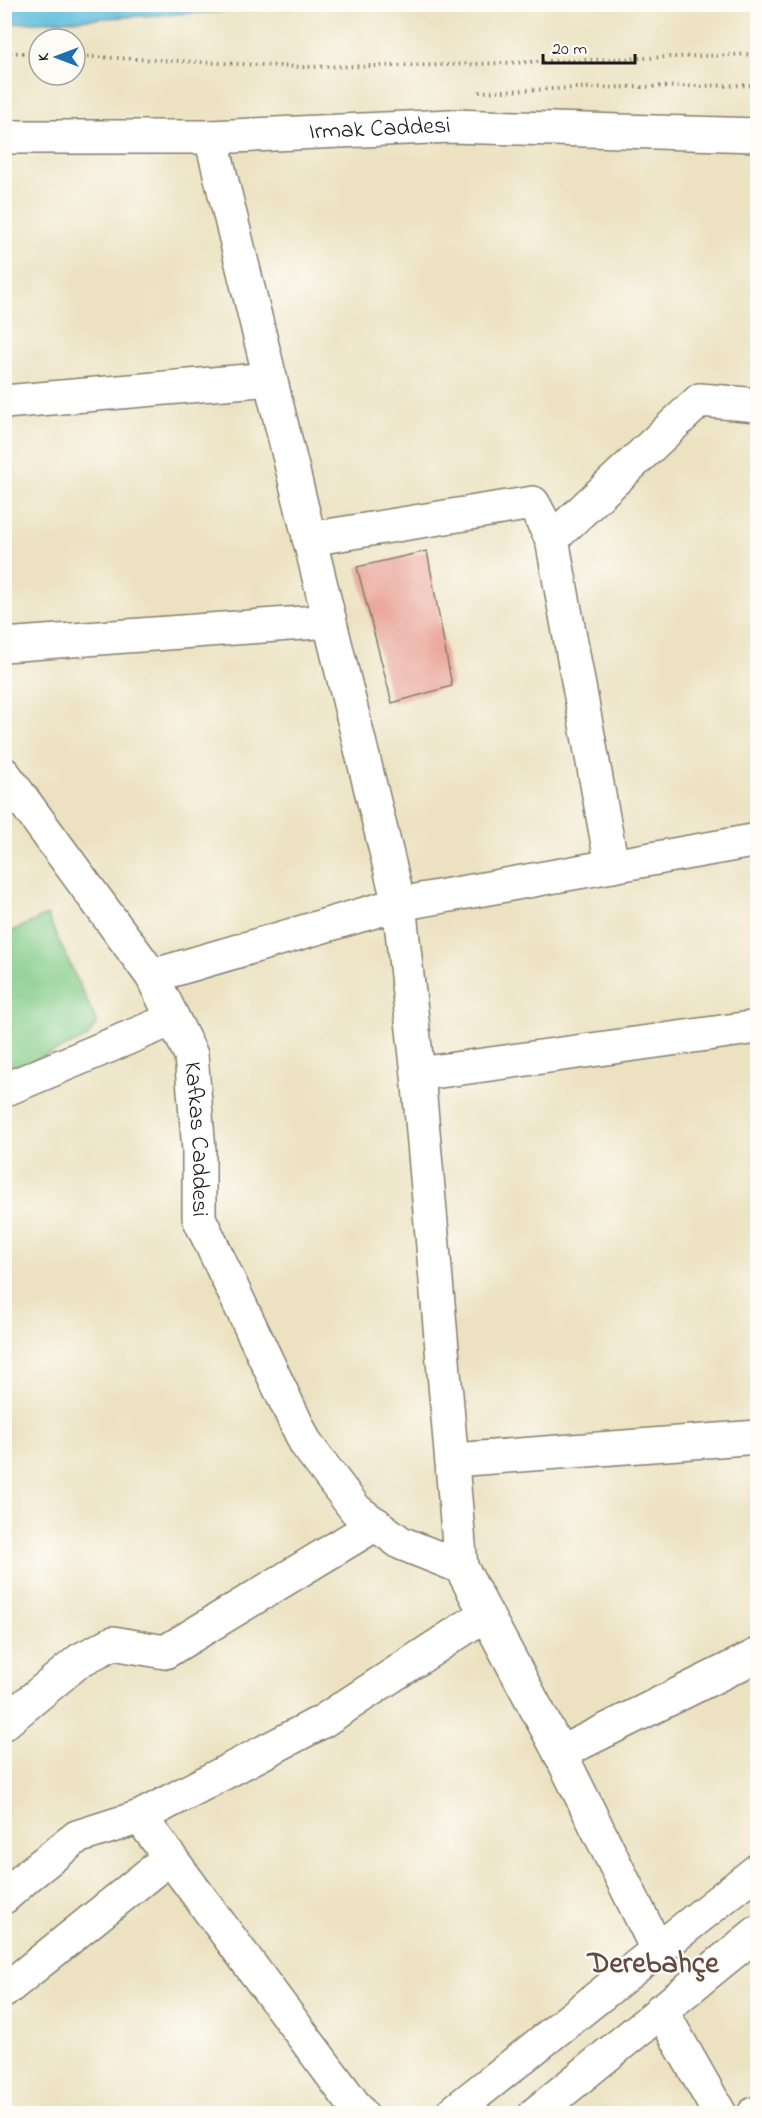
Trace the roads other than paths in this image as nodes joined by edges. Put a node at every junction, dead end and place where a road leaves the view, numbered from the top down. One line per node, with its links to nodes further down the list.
1 (758, 135): 3 (street, Irmak Caddesi)
2 (4, 137): 3 (street, Irmak Caddesi)
3 (211, 137): 4 (street)
4 (270, 379): 5 (street); 7 (street)
5 (4, 402)
6 (758, 405): 8 (street)
7 (309, 539): 8 (street); 9 (street)
8 (552, 539): 13 (street)
9 (330, 621): 10 (street); 14 (street)
10 (4, 645)
11 (4, 774): 15 (street, Kafkas Caddesi)
12 (758, 840): 13 (street)
13 (612, 866): 14 (street)
14 (399, 904): 15 (street); 18 (street)
15 (152, 976): 16 (street, Kafkas Caddesi)
16 (173, 1019): 19 (street); 22 (street, Kafkas Caddesi)
17 (758, 1027): 18 (street)
18 (418, 1074): 21 (street)
19 (4, 1090)
20 (758, 1437): 21 (street)
21 (453, 1460): 23 (street)
22 (376, 1524): 23 (street, Kafkas Caddesi); 26 (street)
23 (461, 1567): 24 (street)
24 (486, 1614): 27 (street); 28 (street)
25 (758, 1655): 27 (street)
26 (4, 1723)
27 (560, 1753): 33 (street)
28 (140, 1817): 29 (street); 31 (street)
29 (169, 1858): 34 (street); 36 (street)
30 (758, 1870): 33 (street)
31 (4, 1897)
32 (758, 1932): 35 (street)
33 (657, 1949): 37 (street)
34 (4, 1991)
35 (661, 2010): 38 (street); 39 (street)
36 (361, 2114)
37 (451, 2114)
38 (535, 2114)
39 (720, 2114)

